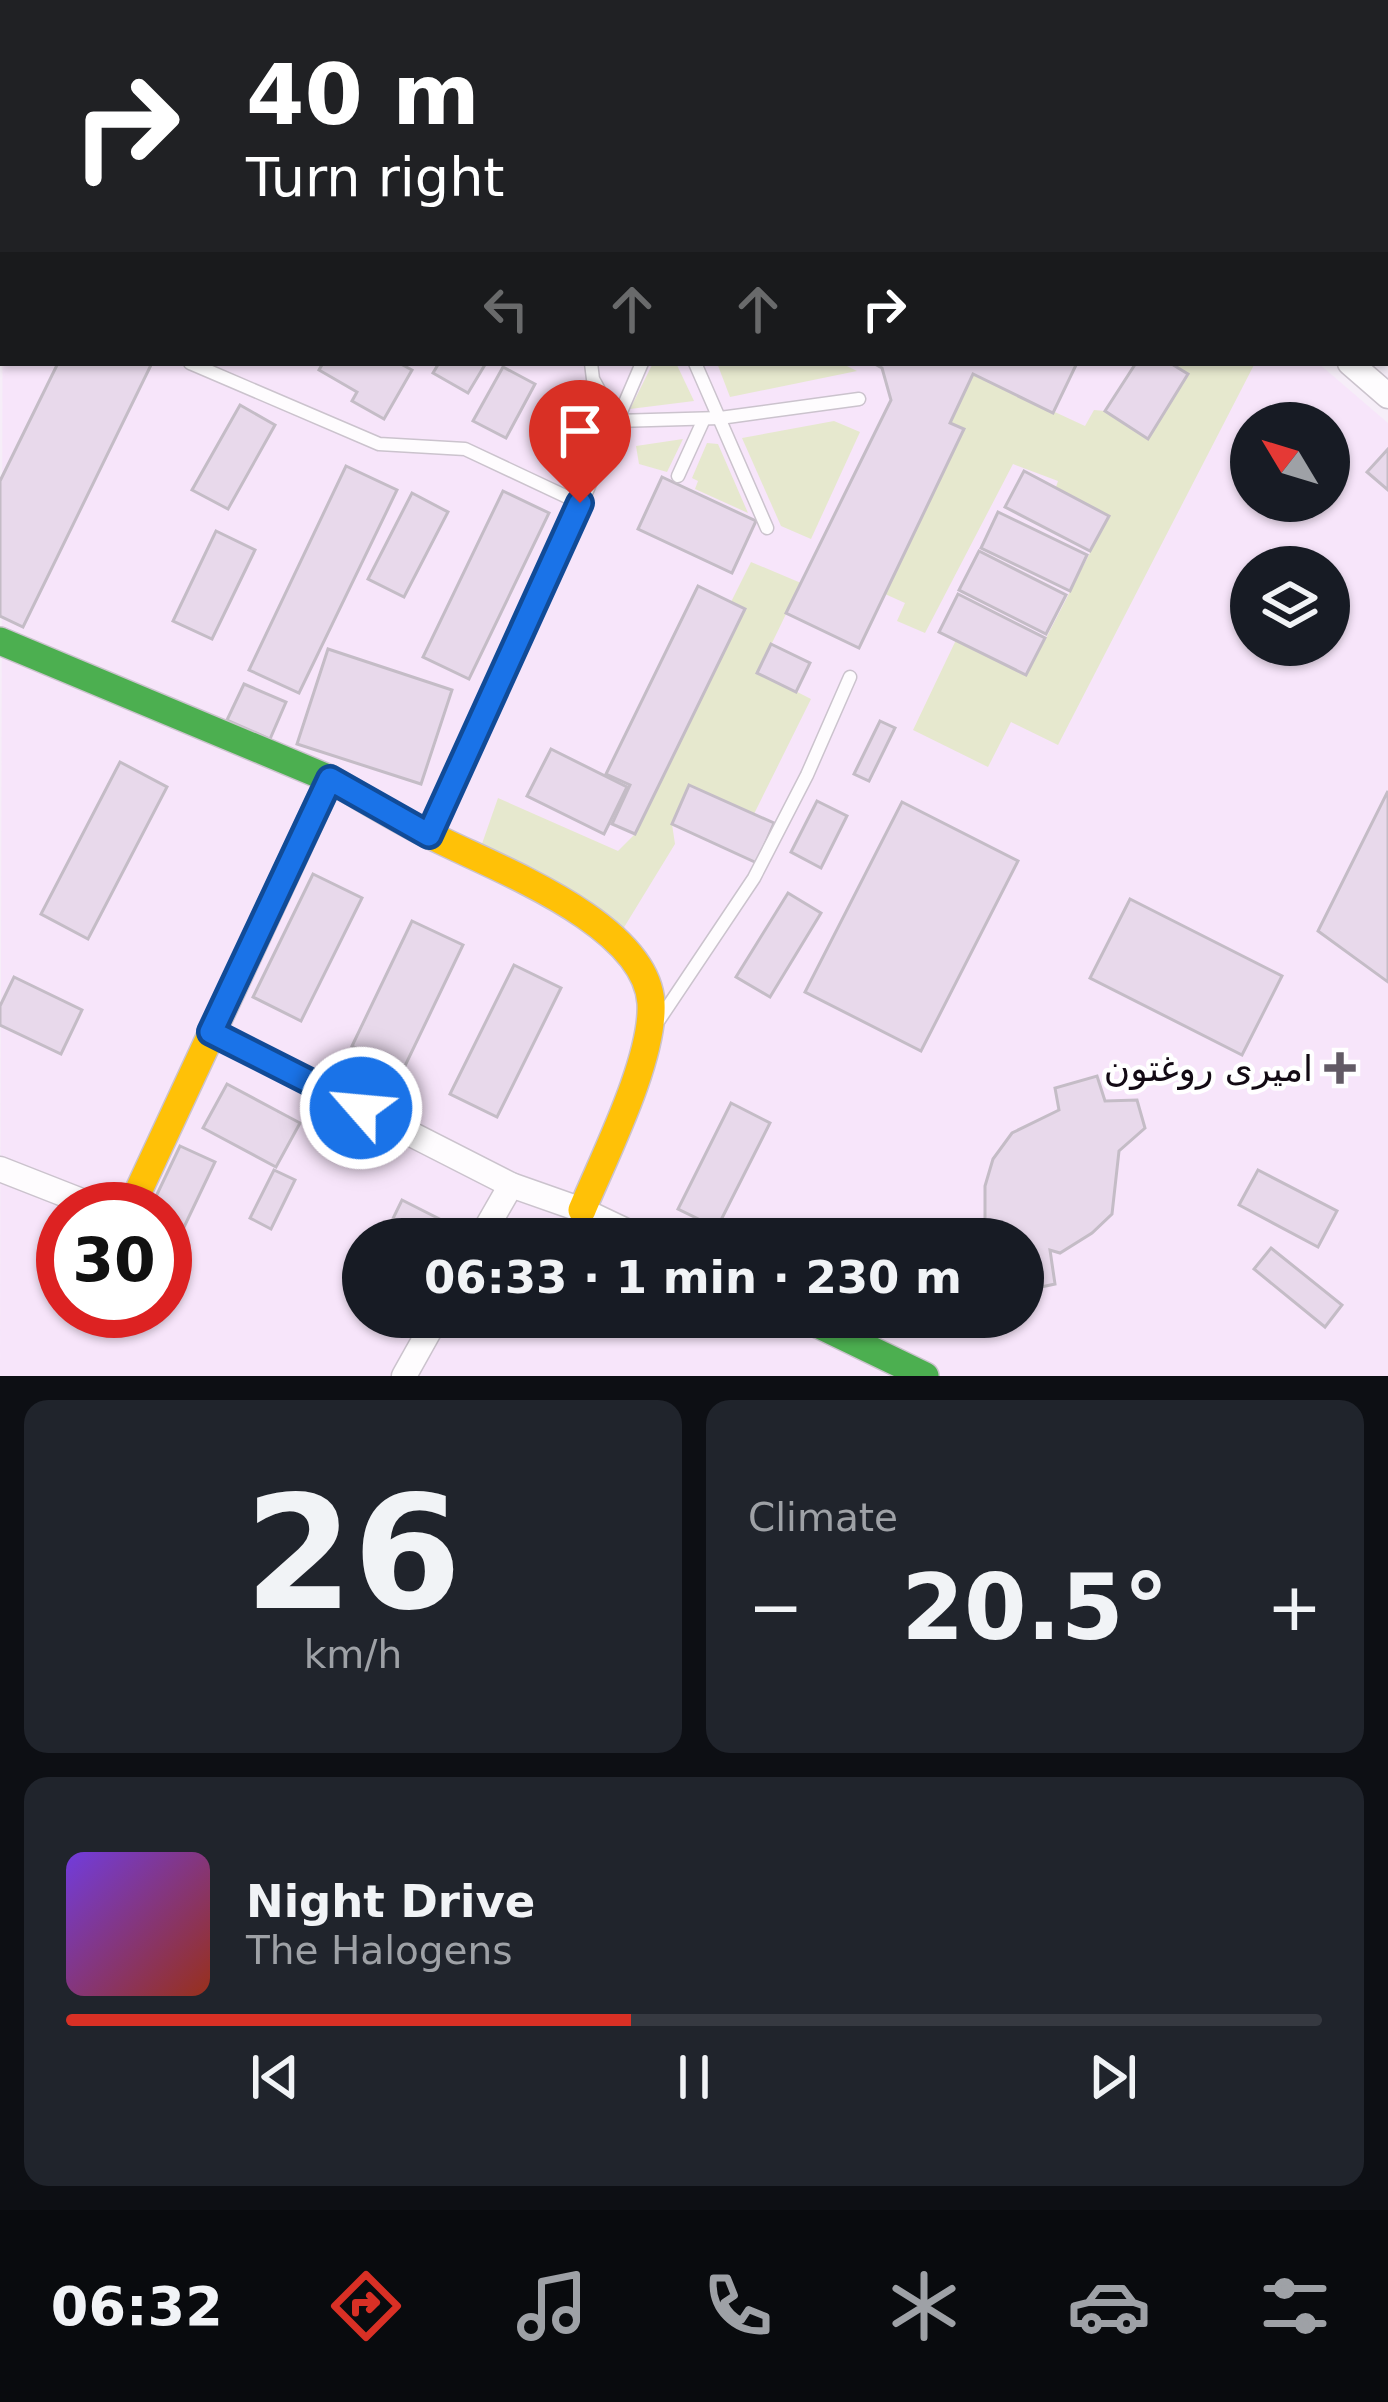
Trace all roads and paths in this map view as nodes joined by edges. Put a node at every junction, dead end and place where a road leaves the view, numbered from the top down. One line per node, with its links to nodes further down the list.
1 (197, 366): 12 (lane)
2 (591, 366): 10 (lane)
3 (641, 366): 10 (lane)
4 (696, 366): 8 (lane)
5 (1353, 366): 6 (street)
6 (1388, 396)
7 (859, 400): 8 (lane)
8 (720, 418): 9 (lane); 13 (lane)
9 (704, 419): 10 (lane); 11 (lane)
10 (616, 421): 12 (lane)
11 (678, 476)
12 (580, 503): 17 (lane)
13 (767, 528)
14 (0, 641): 16 (street)
15 (850, 676): 19 (lane)
16 (330, 779): 17 (street); 18 (street)
17 (429, 835): 19 (street)
18 (211, 1032): 21 (street); 23 (street)
19 (645, 1034): 24 (street)
20 (0, 1169): 22 (street)
21 (142, 1182)
22 (36, 1183)
23 (511, 1185): 24 (street); 25 (street)
24 (582, 1210): 26 (street)
25 (492, 1218)
26 (599, 1218)
27 (425, 1338): 29 (street)
28 (846, 1338): 30 (street)
29 (404, 1376)
30 (925, 1376)

